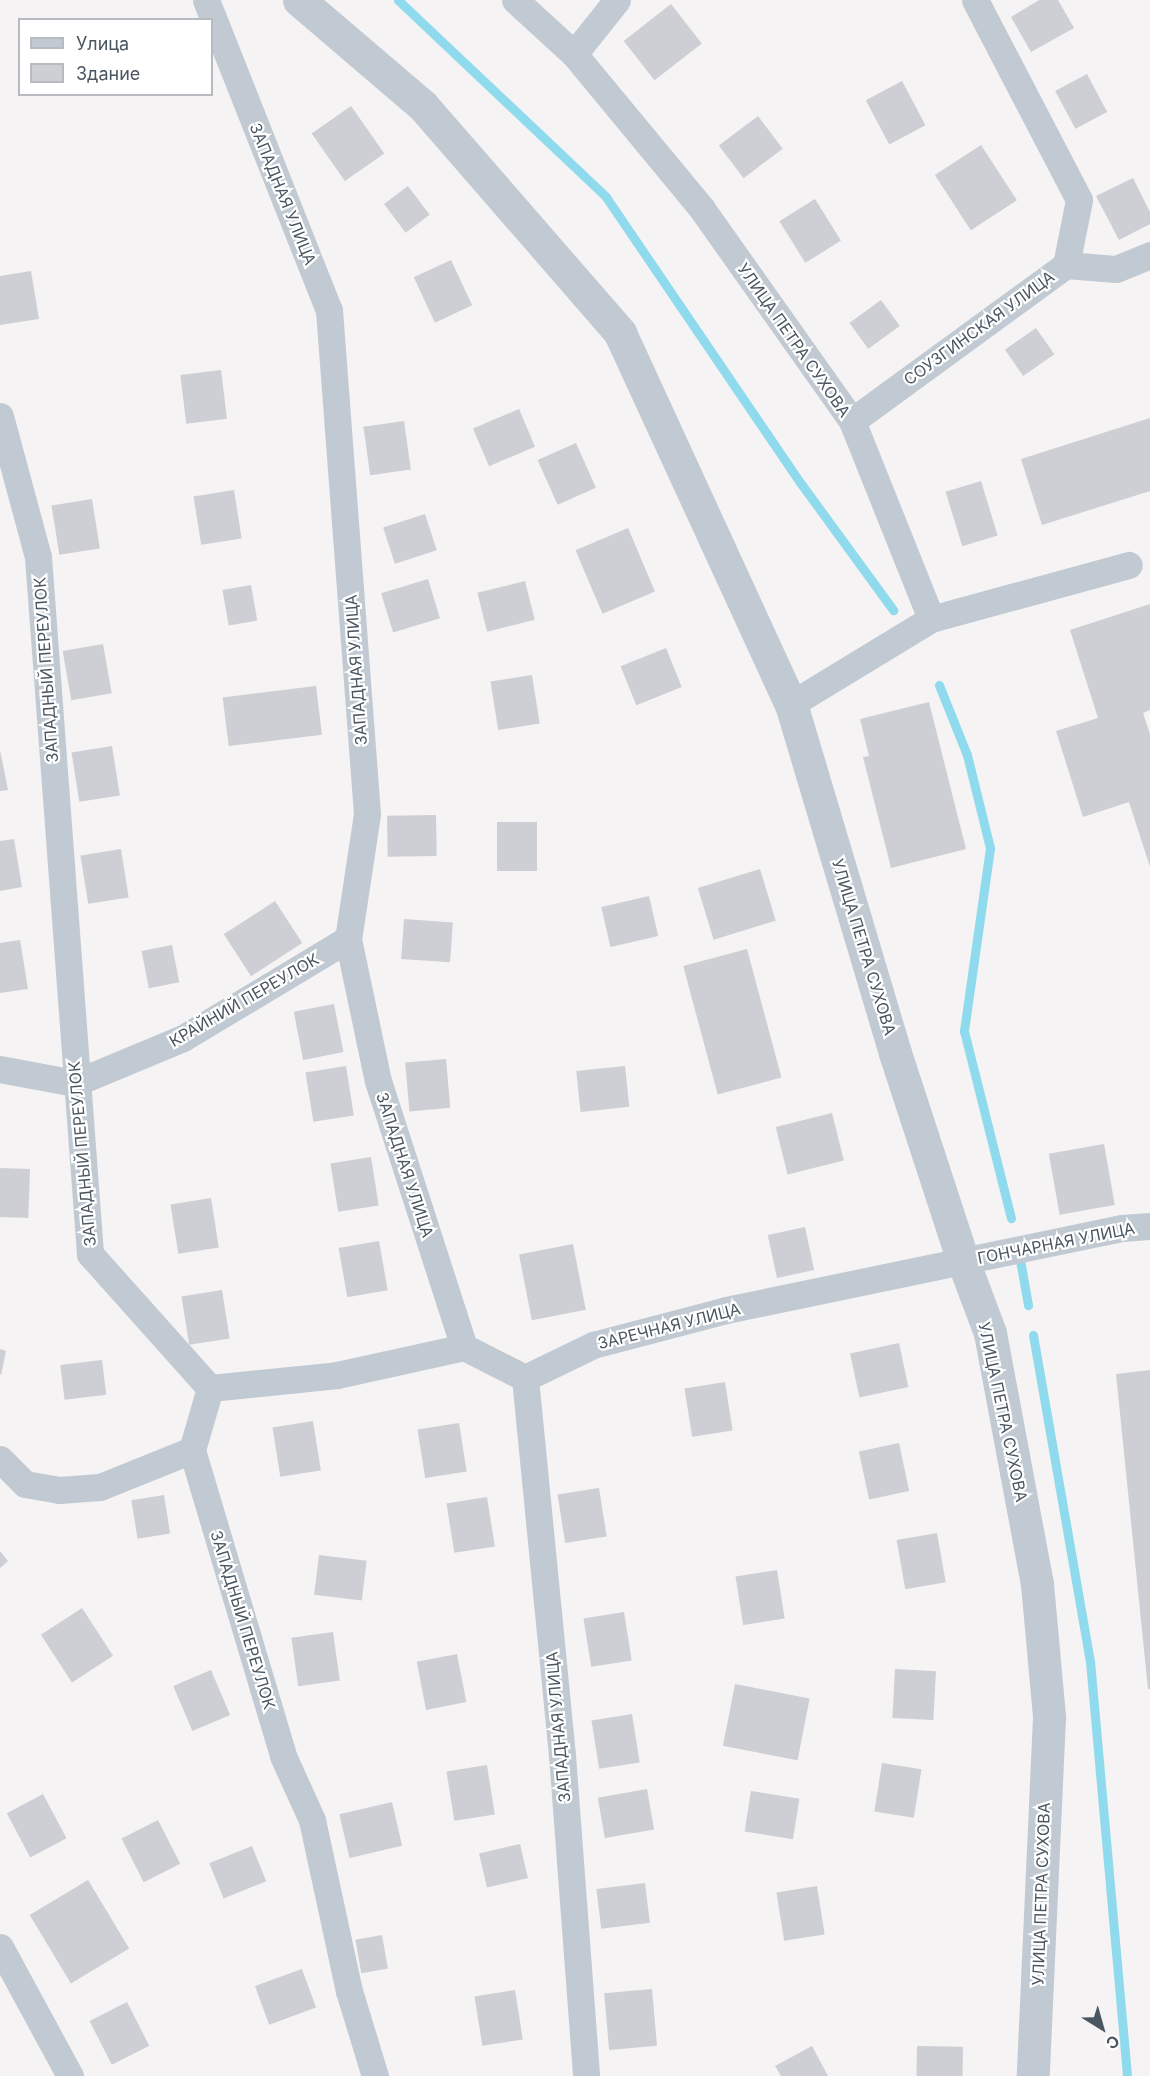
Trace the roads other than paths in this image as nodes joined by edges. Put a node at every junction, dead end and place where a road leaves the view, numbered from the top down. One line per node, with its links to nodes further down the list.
1 (206, 0): 14 (street, ЗАПАДНАЯ УЛИЦА)
2 (299, 0): 13 (street, УЛИЦА ПЕТРА СУХОВА)
3 (515, 0): 6 (street, УЛИЦА ПЕТРА СУХОВА)
4 (617, 0): 6 (street)
5 (975, 0): 8 (street)
6 (574, 54): 10 (street, УЛИЦА ПЕТРА СУХОВА)
7 (1150, 255): 8 (street, СОУЗГИНСКАЯ УЛИЦА)
8 (1066, 265): 10 (street, СОУЗГИНСКАЯ УЛИЦА)
9 (0, 416): 16 (street, ЗАПАДНЫЙ ПЕРЕУЛОК)
10 (852, 421): 12 (street, УЛИЦА ПЕТРА СУХОВА)
11 (1129, 565): 12 (street)
12 (931, 619): 13 (street)
13 (791, 704): 18 (street, УЛИЦА ПЕТРА СУХОВА)
14 (348, 939): 16 (street, КРАЙНИЙ ПЕРЕУЛОК); 19 (street, ЗАПАДНАЯ УЛИЦА)
15 (0, 1070): 16 (street)
16 (75, 1083): 21 (street, ЗАПАДНЫЙ ПЕРЕУЛОК)
17 (1150, 1226): 18 (street, ГОНЧАРНАЯ УЛИЦА)
18 (963, 1261): 20 (street, ЗАРЕЧНАЯ УЛИЦА); 28 (street, УЛИЦА ПЕТРА СУХОВА)
19 (464, 1347): 20 (street); 21 (street)
20 (525, 1378): 27 (street, ЗАПАДНАЯ УЛИЦА)
21 (210, 1388): 22 (street)
22 (192, 1450): 23 (street); 26 (street, ЗАПАДНЫЙ ПЕРЕУЛОК)
23 (0, 1459)
24 (0, 1947): 25 (street)
25 (70, 2076)
26 (375, 2076)
27 (586, 2076)
28 (1033, 2076)

